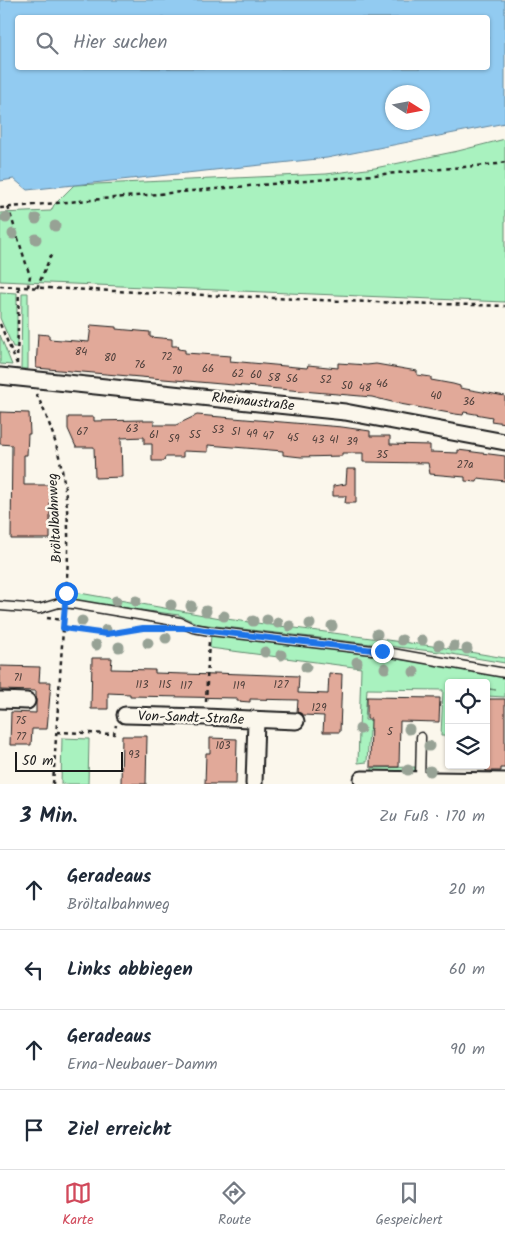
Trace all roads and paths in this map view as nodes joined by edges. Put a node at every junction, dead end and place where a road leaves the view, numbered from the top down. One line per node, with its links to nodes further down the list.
1 (505, 162): 2 (path)
2 (8, 207): 3 (path); 7 (path)
3 (0, 208)
4 (52, 253): 8 (path)
5 (0, 286): 6 (path)
6 (19, 287): 7 (path); 10 (path)
7 (28, 287): 8 (path)
8 (37, 288): 9 (path)
9 (505, 306)
10 (0, 324)
11 (0, 376): 12 (street, Rheinaustraße)
12 (26, 379): 13 (street, Rheinaustraße); 14 (path, Bröltalbahnweg)
13 (505, 442)
14 (66, 593)
15 (0, 606): 22 (lane, bridge)
16 (64, 611): 18 (path)
17 (41, 618): 18 (path)
18 (63, 620): 19 (path)
19 (63, 628): 20 (path); 29 (path)
20 (152, 628)
21 (208, 649): 26 (path)
22 (505, 673)
23 (0, 700): 24 (street)
24 (27, 701)
25 (125, 716): 26 (street, Von-Sandt-Straße); 29 (path)
26 (205, 717): 27 (street, Von-Sandt-Straße)
27 (256, 720): 28 (street, Von-Sandt-Straße); 35 (street, Von-Sandt-Straße)
28 (296, 721)
29 (58, 732): 34 (path)
30 (421, 738): 32 (lane)
31 (362, 779): 32 (street)
32 (420, 780): 33 (street)
33 (505, 781)
34 (53, 784)
35 (254, 784)

